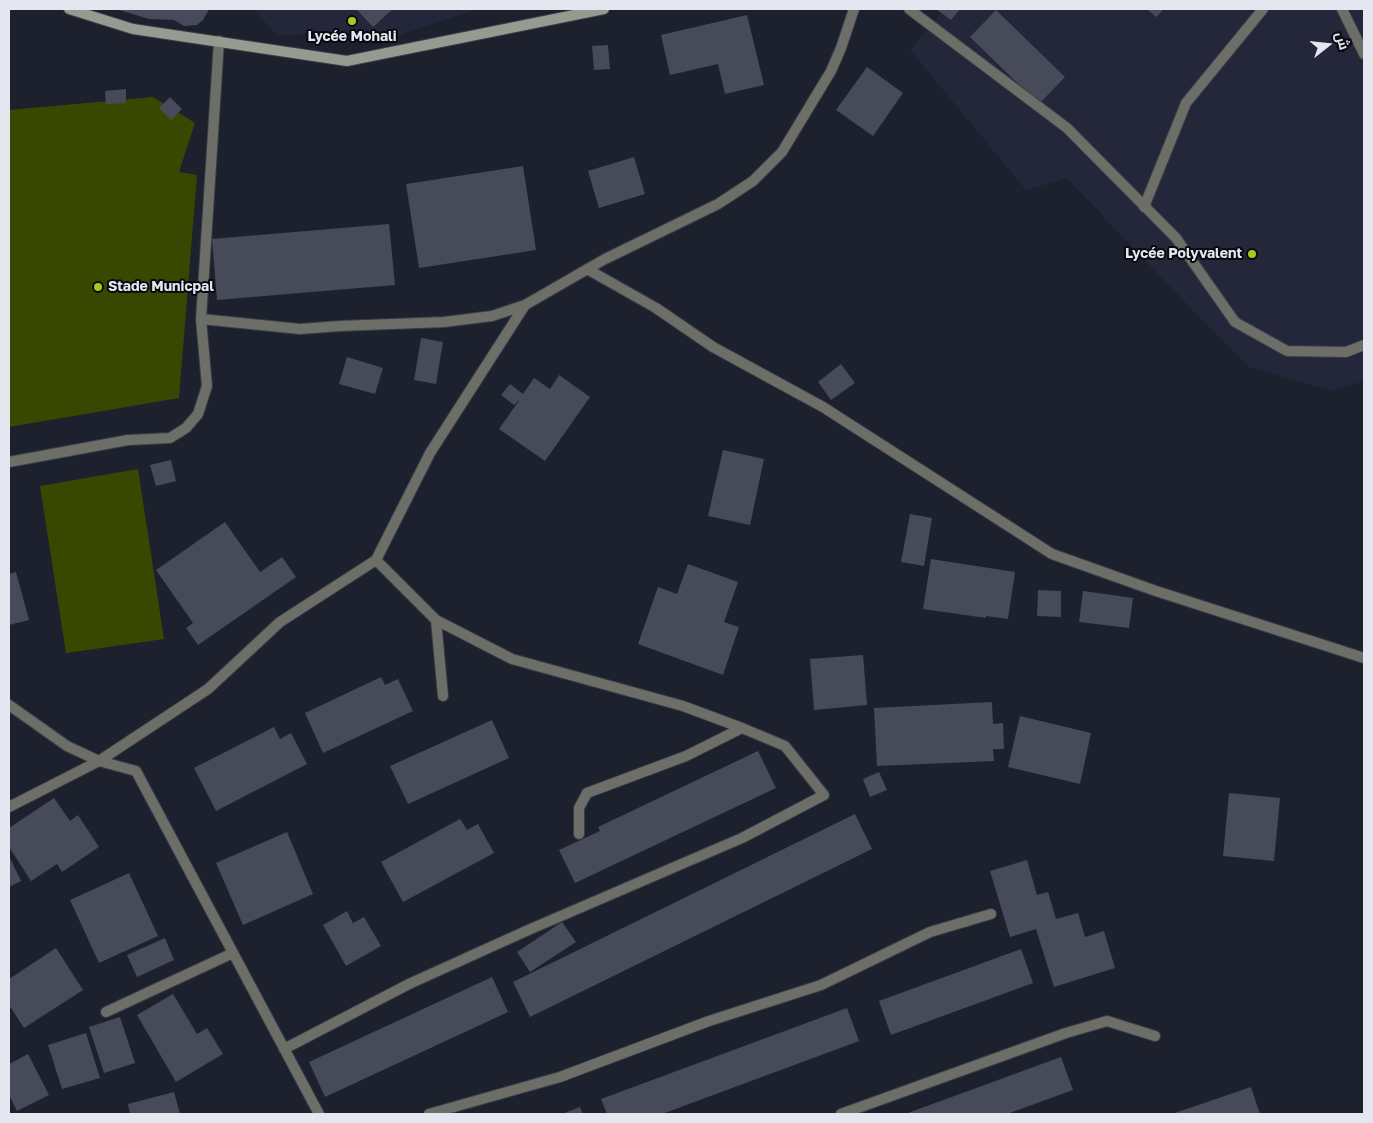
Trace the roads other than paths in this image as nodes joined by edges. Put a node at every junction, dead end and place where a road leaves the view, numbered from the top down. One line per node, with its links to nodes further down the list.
1 (69, 9): 7 (street)
2 (604, 9): 7 (street)
3 (854, 9): 10 (street)
4 (909, 9): 9 (street)
5 (1263, 9): 9 (street)
6 (1342, 9): 8 (street)
7 (218, 41): 12 (street)
8 (1364, 54)
9 (1144, 207): 13 (street)
10 (587, 269): 11 (street); 17 (street)
11 (525, 305): 12 (street); 15 (street)
12 (201, 319): 14 (street)
13 (1364, 345)
14 (9, 462)
15 (376, 560): 16 (street); 21 (street)
16 (436, 620): 18 (street); 20 (street)
17 (1364, 658)
18 (442, 696)
19 (9, 705): 21 (street)
20 (742, 728): 23 (street); 28 (street)
21 (99, 761): 22 (street); 25 (street)
22 (9, 807)
23 (579, 834)
24 (991, 914): 30 (street)
25 (233, 953): 26 (street); 28 (street)
26 (106, 1012)
27 (1155, 1036): 31 (street)
28 (284, 1049): 29 (street)
29 (319, 1114)
30 (429, 1114)
31 (841, 1114)

